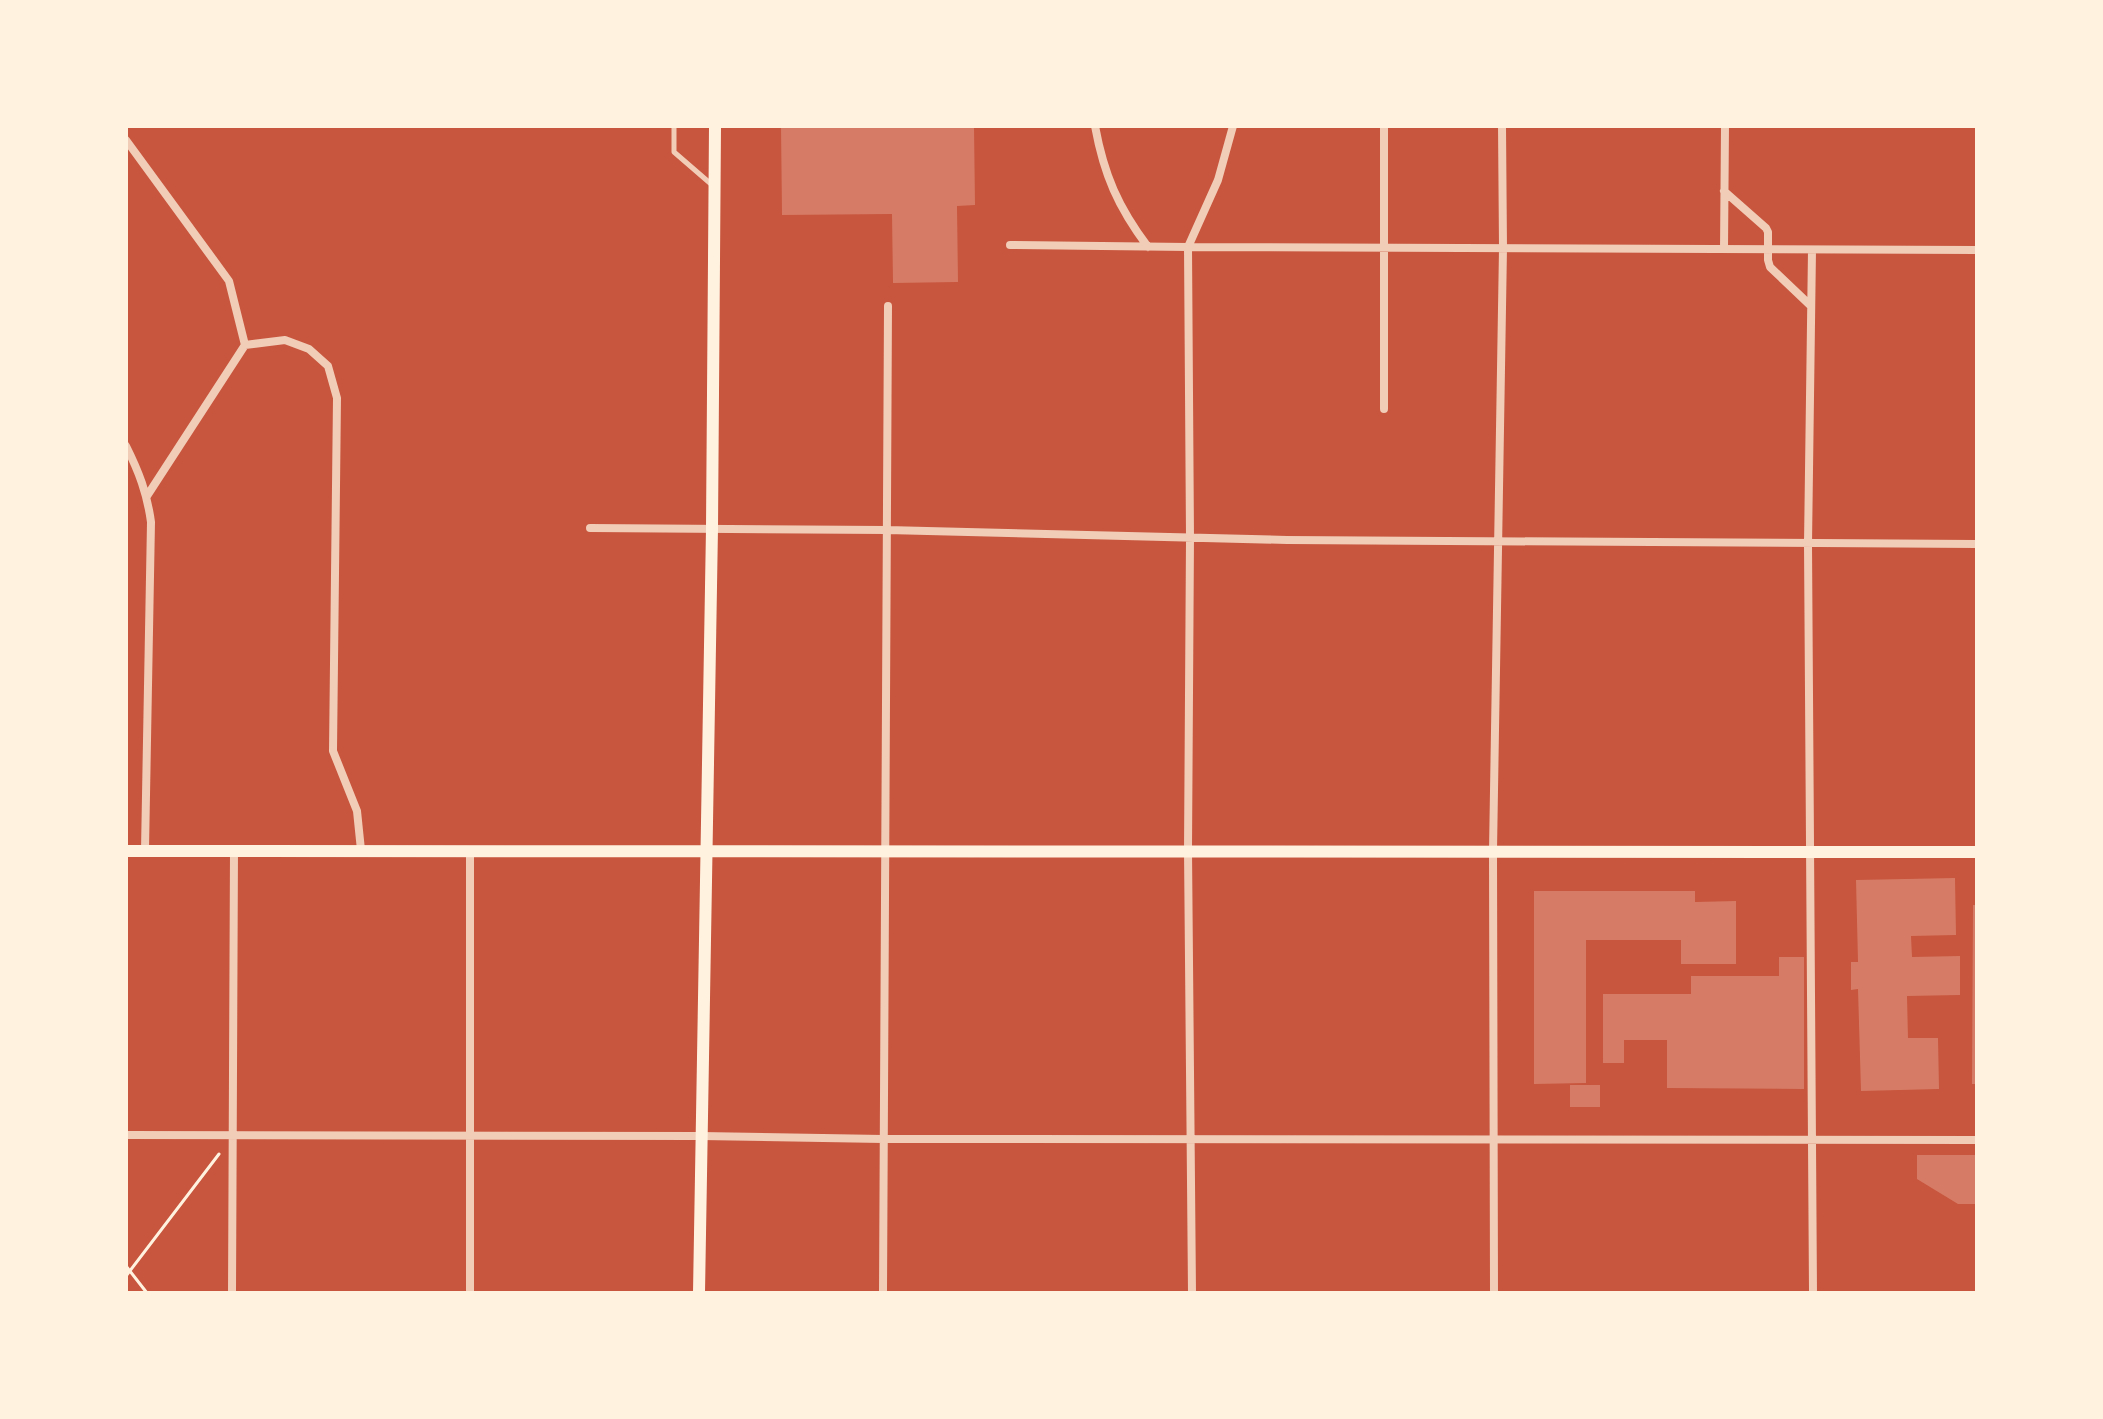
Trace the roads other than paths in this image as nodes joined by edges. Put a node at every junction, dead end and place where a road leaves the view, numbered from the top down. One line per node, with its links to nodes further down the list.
1 (674, 126): 9 (lane)
2 (715, 126): 9 (main road)
3 (1095, 126): 12 (street)
4 (1233, 126): 13 (street)
5 (1384, 126): 14 (street)
6 (1502, 126): 15 (street)
7 (1725, 126): 10 (street)
8 (126, 140): 22 (street)
9 (714, 187): 27 (main road)
10 (1724, 191): 16 (street); 17 (street)
11 (1010, 245): 12 (street)
12 (1148, 247): 13 (street)
13 (1188, 247): 14 (street); 29 (street)
14 (1383, 248): 15 (street); 23 (street)
15 (1503, 248): 16 (street); 30 (street)
16 (1724, 249): 17 (street)
17 (1768, 249): 18 (street); 21 (street)
18 (1812, 250): 19 (street); 21 (street)
19 (1977, 250)
20 (888, 306): 28 (street)
21 (1811, 306): 31 (street)
22 (245, 345): 25 (street); 35 (street)
23 (1384, 409)
24 (126, 446): 25 (street)
25 (147, 496): 33 (street)
26 (590, 528): 27 (street)
27 (712, 528): 28 (street); 37 (main road)
28 (887, 530): 29 (street); 38 (street)
29 (1190, 538): 30 (street); 39 (street)
30 (1497, 541): 31 (street); 41 (street)
31 (1808, 544): 32 (street); 42 (street)
32 (1977, 544)
33 (145, 850): 34 (main road); 40 (main road)
34 (234, 850): 35 (main road); 45 (street)
35 (361, 850): 36 (main road)
36 (470, 850): 37 (main road); 46 (street)
37 (706, 850): 38 (main road); 47 (main road)
38 (885, 850): 39 (main road); 48 (street)
39 (1188, 850): 41 (main road); 49 (street)
40 (126, 851)
41 (1493, 851): 42 (main road); 50 (street)
42 (1810, 852): 43 (main road); 51 (street)
43 (1977, 852)
44 (126, 1135): 45 (street)
45 (233, 1135): 46 (street); 53 (street)
46 (470, 1135): 47 (street); 54 (street)
47 (701, 1136): 48 (street); 55 (main road)
48 (883, 1139): 49 (street); 56 (street)
49 (1190, 1139): 50 (street); 57 (street)
50 (1494, 1139): 51 (street); 58 (street)
51 (1812, 1140): 52 (street); 59 (street)
52 (1977, 1140)
53 (232, 1293)
54 (470, 1293)
55 (699, 1293)
56 (883, 1293)
57 (1192, 1293)
58 (1494, 1293)
59 (1813, 1293)

